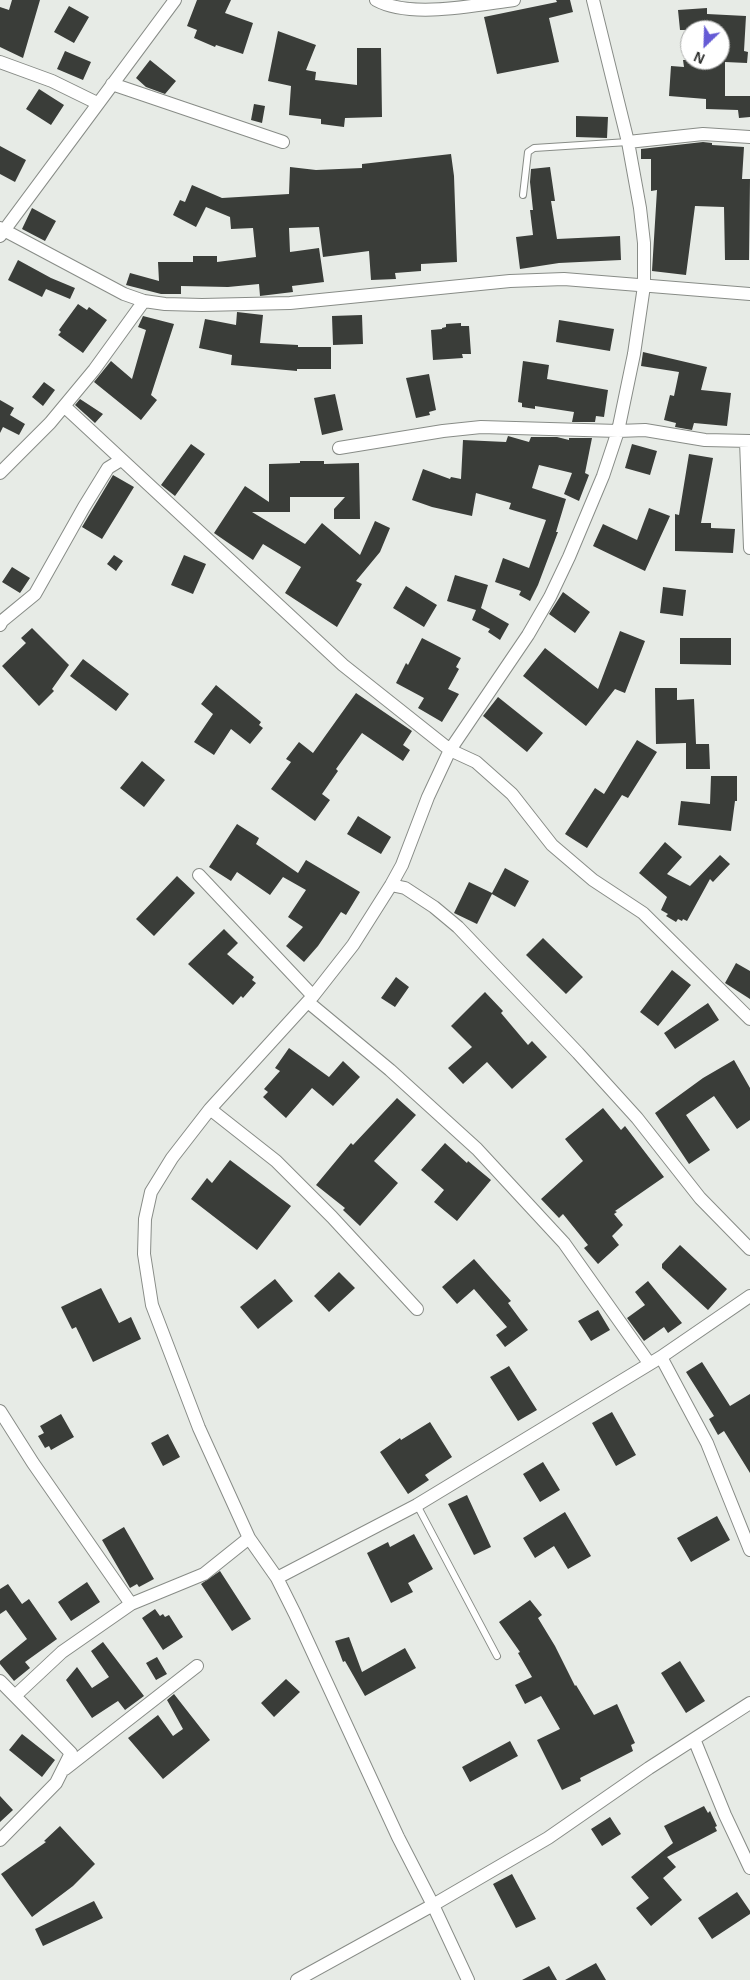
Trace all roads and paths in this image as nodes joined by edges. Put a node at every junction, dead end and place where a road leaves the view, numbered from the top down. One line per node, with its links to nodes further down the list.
1 (175, 0): 6 (street)
2 (376, 0): 3 (street)
3 (514, 0)
4 (593, 0): 10 (street)
5 (0, 62): 7 (street)
6 (112, 84): 7 (street); 9 (street)
7 (97, 104): 12 (street)
8 (750, 137): 10 (street)
9 (283, 142)
10 (628, 142): 11 (lane); 13 (street)
11 (524, 195)
12 (1, 231): 15 (street)
13 (644, 286): 14 (street); 15 (street); 17 (street)
14 (750, 294)
15 (144, 301): 16 (street)
16 (64, 406): 20 (street); 21 (street)
17 (618, 431): 18 (street); 19 (street); 24 (street)
18 (748, 441): 22 (street)
19 (339, 448)
20 (122, 460): 23 (street); 24 (street)
21 (0, 473)
22 (750, 548)
23 (1, 622)
24 (450, 750): 26 (street); 28 (street)
25 (199, 875): 27 (street)
26 (391, 885): 27 (street); 30 (street)
27 (311, 999): 29 (street); 34 (street)
28 (750, 1019)
29 (210, 1109): 32 (street); 37 (street)
30 (750, 1250)
31 (750, 1296): 33 (street)
32 (417, 1309)
33 (661, 1357): 34 (street); 38 (street)
34 (649, 1363): 36 (street)
35 (0, 1410): 40 (street)
36 (417, 1505): 39 (street); 41 (lane)
37 (249, 1538): 39 (street); 40 (street)
38 (750, 1550)
39 (276, 1578): 50 (street)
40 (131, 1604): 44 (street)
41 (497, 1656)
42 (197, 1666): 47 (street)
43 (0, 1681): 44 (street)
44 (16, 1695): 47 (street)
45 (750, 1703): 46 (street)
46 (694, 1739): 49 (street); 50 (street)
47 (61, 1772): 48 (street)
48 (0, 1840)
49 (750, 1868)
50 (433, 1905): 51 (street); 52 (street)
51 (297, 1980)
52 (468, 1980)

